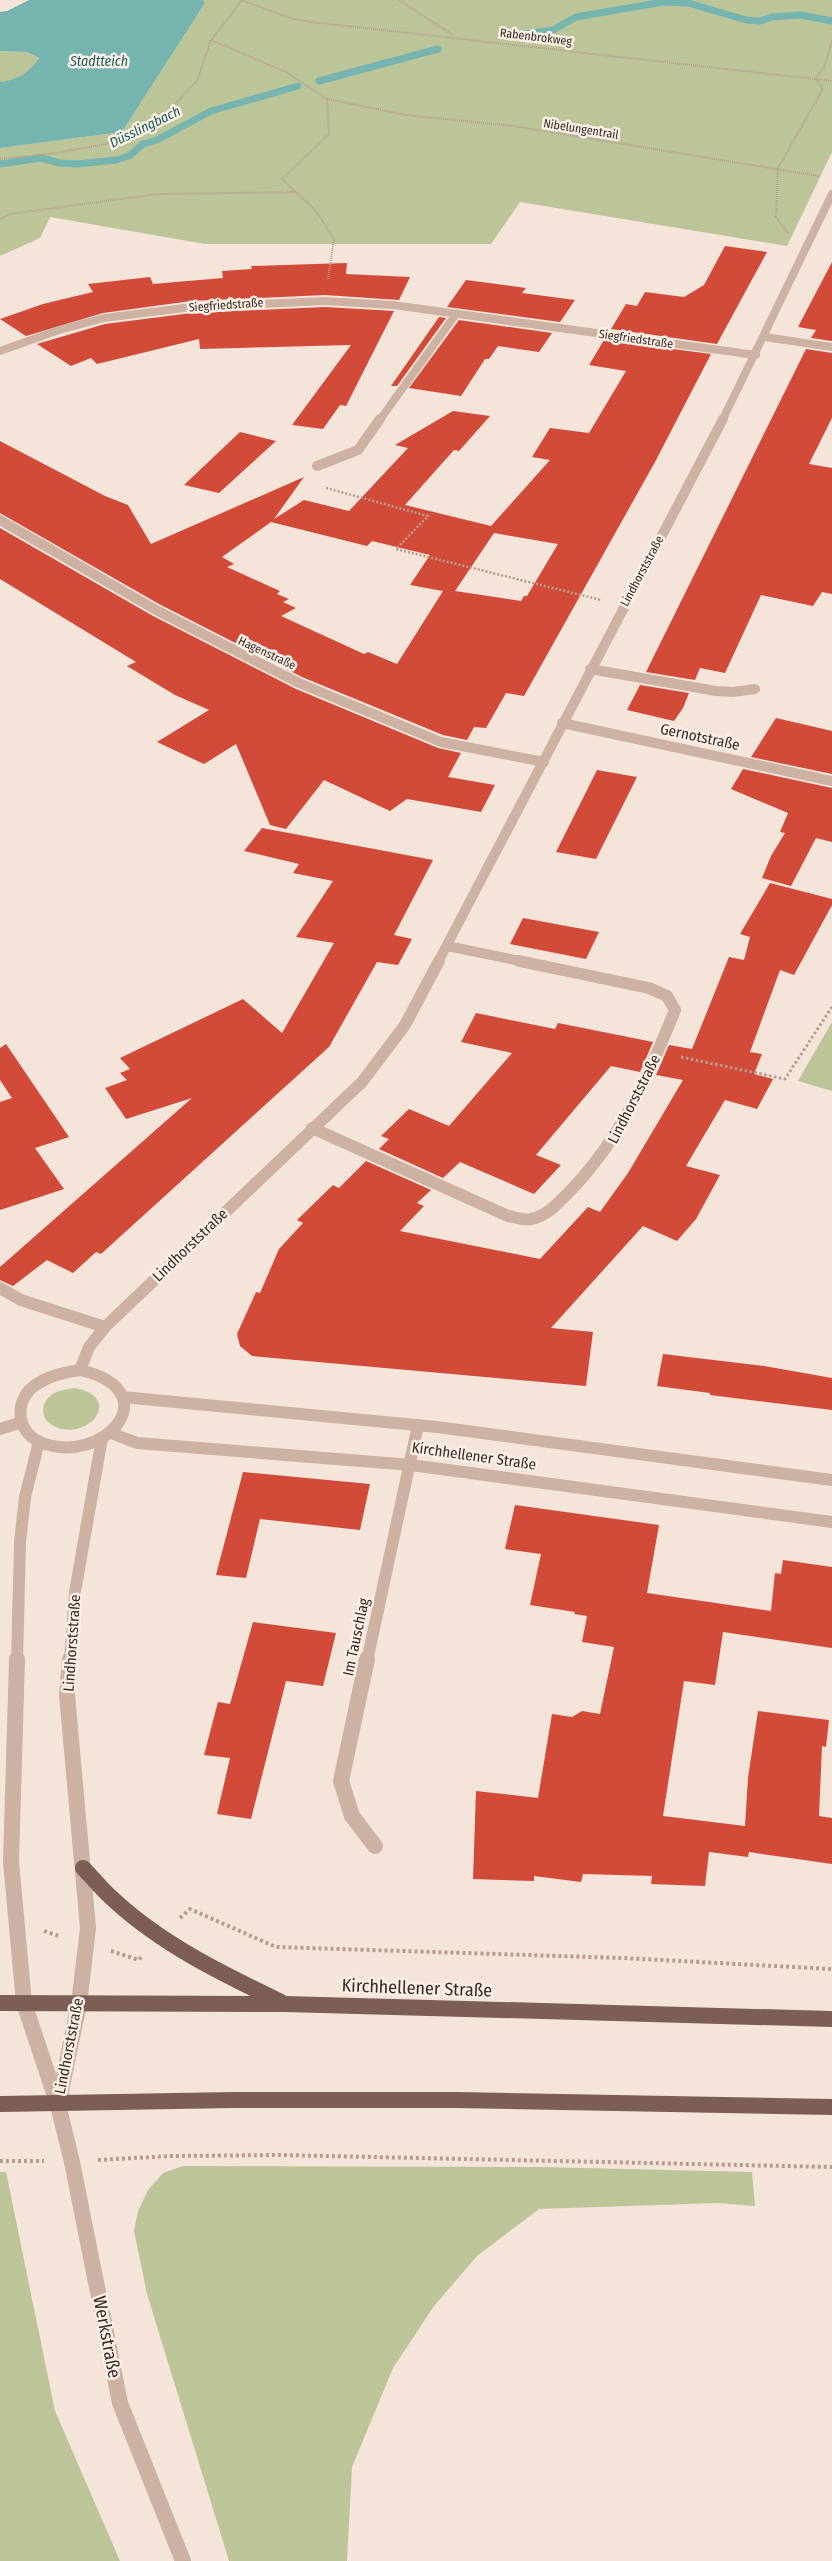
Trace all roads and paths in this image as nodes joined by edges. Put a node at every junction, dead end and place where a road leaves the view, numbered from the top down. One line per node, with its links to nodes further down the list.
1 (242, 0): 3 (path, Rabenbrokweg); 4 (path)
2 (399, 0): 3 (path)
3 (456, 36): 6 (path, Rabenbrokweg)
4 (211, 40): 8 (path); 9 (path)
5 (832, 41): 6 (path)
6 (816, 79): 7 (path, Rabenbrokweg); 10 (path)
7 (832, 81)
8 (327, 99): 10 (path, Nibelungentrail); 12 (path)
9 (0, 159)
10 (778, 168): 11 (path, Nibelungentrail); 15 (path)
11 (823, 177)
12 (297, 192): 14 (path); 16 (path)
13 (832, 194): 15 (street, Lindhorststraße)
14 (0, 219)
15 (804, 253): 18 (street, Lindhorststraße)
16 (325, 301): 17 (street, Siegfriedstraße); 20 (street, Siegfriedstraße)
17 (456, 314): 21 (street, Siegfriedstraße); 22 (street)
18 (765, 338): 19 (street); 21 (street, Lindhorststraße)
19 (832, 347)
20 (0, 351)
21 (756, 356): 24 (street, Lindhorststraße)
22 (317, 466): 24 (path)
23 (0, 520): 28 (street, Hagenstraße)
24 (624, 606): 25 (street, Lindhorststraße)
25 (590, 669): 26 (street); 27 (street, Lindhorststraße)
26 (755, 689)
27 (562, 723): 28 (street, Lindhorststraße); 29 (street, Gernotstraße)
28 (544, 762): 30 (street, Lindhorststraße)
29 (832, 781)
30 (447, 946): 32 (street, Lindhorststraße); 33 (street, Lindhorststraße)
31 (832, 1007): 32 (path)
32 (658, 1053): 33 (street, Lindhorststraße)
33 (312, 1128): 35 (street, Lindhorststraße)
34 (0, 1288): 35 (street)
35 (105, 1326): 36 (street, Lindhorststraße)
36 (80, 1370): 37 (street); 38 (street)
37 (124, 1397): 39 (street, Kirchhellener Straße); 41 (street)
38 (19, 1423): 40 (street); 42 (street)
39 (418, 1425): 43 (street, Im Tauschlag); 44 (street, Kirchhellener Straße)
40 (0, 1429)
41 (106, 1436): 42 (street); 43 (street, Kirchhellener Straße); 47 (street, Lindhorststraße)
42 (39, 1442): 48 (street, Lindhorststraße)
43 (411, 1465): 45 (street, Kirchhellener Straße); 46 (street, Im Tauschlag)
44 (832, 1480)
45 (832, 1522)
46 (375, 1846)
47 (83, 1868): 49 (main road); 50 (street, Lindhorststraße)
48 (18, 1936): 50 (path); 53 (street, Lindhorststraße)
49 (163, 1936): 50 (path); 51 (path); 55 (main road)
50 (86, 1944): 54 (street, Lindhorststraße)
51 (832, 1969)
52 (0, 2003): 53 (main road, Kirchhellener Straße)
53 (24, 2004): 54 (main road, Kirchhellener Straße); 58 (street, Lindhorststraße)
54 (79, 2004): 55 (main road, Kirchhellener Straße); 58 (street, Lindhorststraße)
55 (285, 2004): 56 (main road, Kirchhellener Straße)
56 (832, 2019)
57 (0, 2104): 58 (main road)
58 (58, 2105): 59 (main road); 61 (street, Werkstraße)
59 (832, 2107)
60 (0, 2160): 61 (path)
61 (72, 2162): 62 (path); 63 (street, Werkstraße)
62 (832, 2167)
63 (183, 2561)

